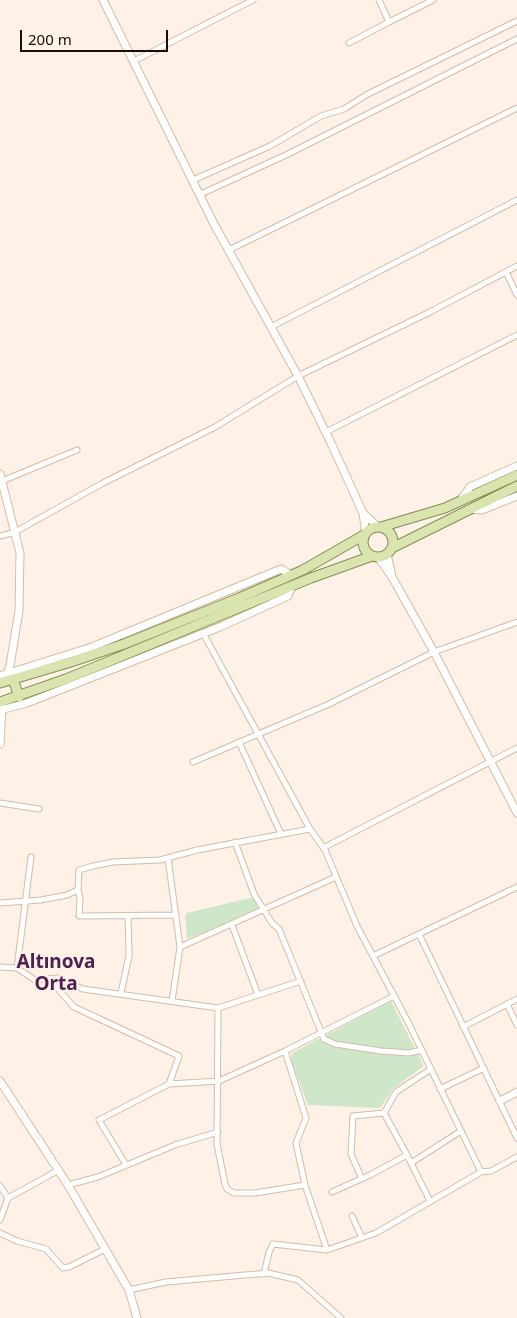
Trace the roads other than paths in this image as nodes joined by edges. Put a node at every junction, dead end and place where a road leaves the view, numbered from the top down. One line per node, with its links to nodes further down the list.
1 (103, 0): 9 (street)
2 (253, 0): 9 (street)
3 (379, 0): 6 (street)
4 (433, 0): 6 (street)
5 (517, 21): 11 (street)
6 (389, 22): 8 (street)
7 (517, 38): 12 (street)
8 (349, 43)
9 (134, 60): 11 (street)
10 (517, 108): 14 (street)
11 (193, 180): 12 (street)
12 (201, 194): 14 (street)
13 (517, 200): 18 (street)
14 (229, 250): 18 (street)
15 (517, 266): 16 (street)
16 (506, 272): 17 (street); 20 (street)
17 (517, 295)
18 (272, 328): 20 (street)
19 (517, 335): 21 (street)
20 (298, 376): 21 (street); 32 (street)
21 (326, 432): 30 (street)
22 (77, 450): 25 (street)
23 (517, 466): 28 (street)
24 (517, 475): 28 (main road)
25 (1, 477): 32 (street)
26 (517, 486): 29 (main road)
27 (517, 496): 29 (street)
28 (460, 501): 31 (main road)
29 (469, 509): 35 (main road)
30 (363, 513): 31 (street); 33 (street)
31 (380, 527): 33 (main road); 35 (main road)
32 (15, 532): 34 (street); 40 (street)
33 (365, 534): 35 (main road); 40 (main road)
34 (0, 536)
35 (382, 554): 36 (main road); 39 (street)
36 (292, 586): 38 (street); 41 (main road)
37 (517, 622): 39 (street)
38 (203, 633): 42 (street); 43 (street)
39 (434, 652): 43 (street); 47 (street)
40 (5, 679): 41 (main road)
41 (20, 697): 42 (main road)
42 (1, 706): 45 (street)
43 (258, 733): 44 (street); 52 (street)
44 (239, 742): 48 (street); 53 (street)
45 (0, 744)
46 (517, 748): 47 (street)
47 (491, 761): 51 (street); 55 (street)
48 (193, 762)
49 (0, 803): 50 (street)
50 (39, 809)
51 (517, 813)
52 (310, 829): 53 (street); 55 (street)
53 (281, 834): 54 (street)
54 (235, 842): 57 (street); 63 (street)
55 (323, 848): 58 (street)
56 (31, 857): 61 (street)
57 (168, 858): 60 (street); 64 (street)
58 (336, 877): 63 (street); 69 (street)
59 (517, 887): 67 (street)
60 (78, 890): 61 (street); 65 (street)
61 (24, 901): 62 (street); 71 (street)
62 (0, 902)
63 (264, 911): 66 (street); 73 (street)
64 (176, 915): 65 (street); 68 (street)
65 (128, 916): 74 (street)
66 (232, 925): 68 (street); 75 (street)
67 (419, 934): 69 (street); 82 (street)
68 (180, 947): 78 (street)
69 (373, 956): 76 (street)
70 (0, 967): 71 (street)
71 (17, 968): 72 (street)
72 (57, 978): 74 (street); 90 (street)
73 (301, 981): 75 (street); 83 (street)
74 (120, 993): 78 (street)
75 (258, 995): 80 (street)
76 (394, 996): 83 (street); 84 (street)
77 (517, 998): 79 (street)
78 (172, 1002): 80 (street)
79 (507, 1004): 81 (street); 82 (street)
80 (218, 1008): 89 (street)
81 (517, 1025)
82 (463, 1027): 86 (street)
83 (322, 1032): 84 (street); 85 (street)
84 (422, 1050): 87 (street)
85 (285, 1051): 89 (street); 106 (street)
86 (484, 1068): 91 (street); 93 (street)
87 (431, 1069): 91 (street); 94 (street)
88 (0, 1081): 102 (street)
89 (219, 1081): 90 (street); 95 (street)
90 (169, 1084): 101 (street)
91 (440, 1088): 96 (street)
92 (517, 1092): 93 (street)
93 (500, 1101): 97 (street)
94 (384, 1112): 98 (street); 104 (street)
95 (218, 1132): 101 (street); 106 (street)
96 (461, 1132): 100 (street); 103 (street)
97 (517, 1138)
98 (407, 1155): 100 (street); 104 (street)
99 (517, 1157): 103 (street)
100 (411, 1163): 110 (street)
101 (126, 1165): 105 (street)
102 (59, 1170): 105 (street); 109 (street)
103 (481, 1172): 110 (street)
104 (362, 1179): 108 (street)
105 (68, 1185): 115 (street)
106 (305, 1185): 116 (street)
107 (0, 1186): 109 (street)
108 (332, 1192)
109 (8, 1198): 112 (street)
110 (430, 1201): 114 (street)
111 (352, 1216): 114 (street)
112 (0, 1220)
113 (0, 1233): 115 (street)
114 (362, 1238): 116 (street)
115 (105, 1249): 118 (street)
116 (327, 1250): 117 (street)
117 (264, 1274): 118 (street); 120 (street)
118 (129, 1290): 119 (street)
119 (136, 1318)
120 (342, 1318)

